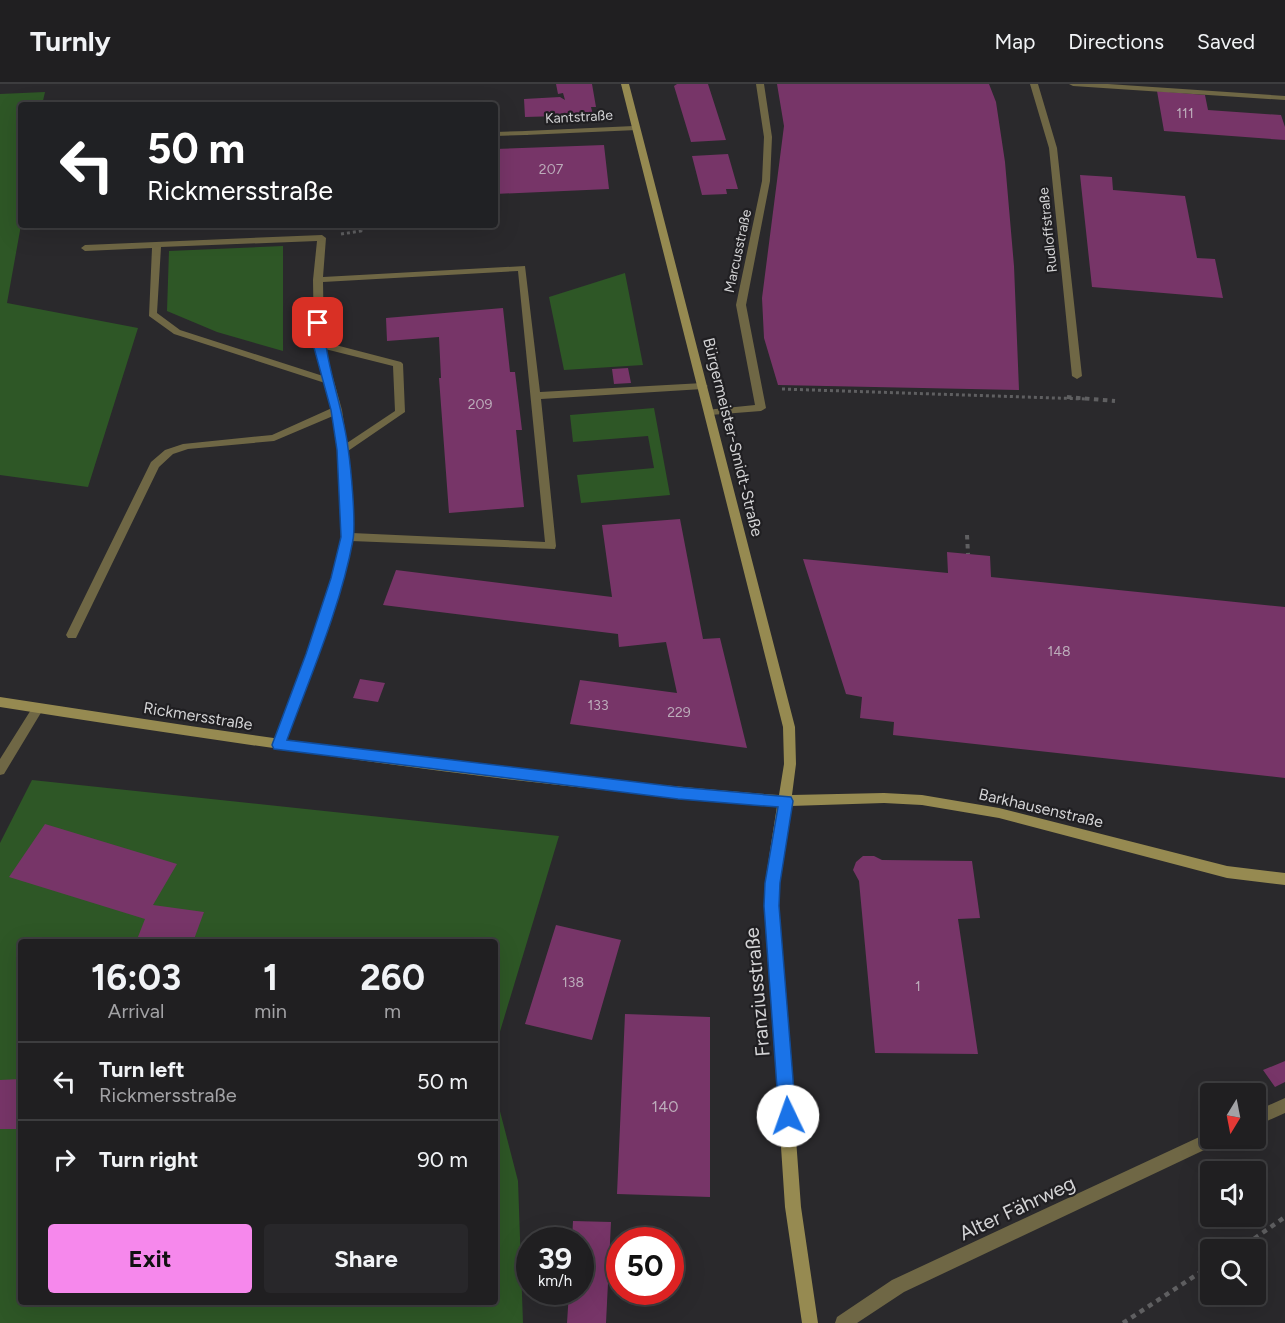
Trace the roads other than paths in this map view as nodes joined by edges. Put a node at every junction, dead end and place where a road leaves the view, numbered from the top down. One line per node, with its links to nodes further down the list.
1 (625, 84): 6 (main road, Bürgermeister-Smidt-Straße)
2 (760, 84): 17 (street, Marcusstraße)
3 (1034, 84): 12 (street, Rudloffstraße)
4 (1073, 84): 5 (street)
5 (1285, 98)
6 (634, 128): 7 (street, Kantstraße); 14 (main road, Bürgermeister-Smidt-Straße)
7 (498, 134)
8 (157, 244): 9 (street); 10 (street); 13 (street)
9 (85, 248)
10 (318, 280): 11 (street); 15 (street)
11 (319, 344): 13 (street); 18 (street)
12 (1077, 376)
13 (330, 381): 16 (street)
14 (703, 386): 15 (street); 17 (main road, Bürgermeister-Smidt-Straße)
15 (535, 396): 19 (street)
16 (337, 410): 18 (street); 20 (street)
17 (710, 412): 25 (main road, Bürgermeister-Smidt-Straße)
18 (343, 450): 19 (street)
19 (347, 537): 23 (street)
20 (72, 634)
21 (0, 702): 22 (main road, Rickmersstraße)
22 (38, 708): 23 (main road, Rickmersstraße); 24 (street)
23 (279, 745): 25 (main road, Rickmersstraße)
24 (0, 770)
25 (786, 801): 26 (main road, Barkhausenstraße); 30 (main road, Franziusstraße)
26 (1285, 879)
27 (1285, 1105): 28 (street)
28 (1266, 1114)
29 (1200, 1145): 31 (street, Alter Fährweg)
30 (810, 1323)
31 (843, 1323)

